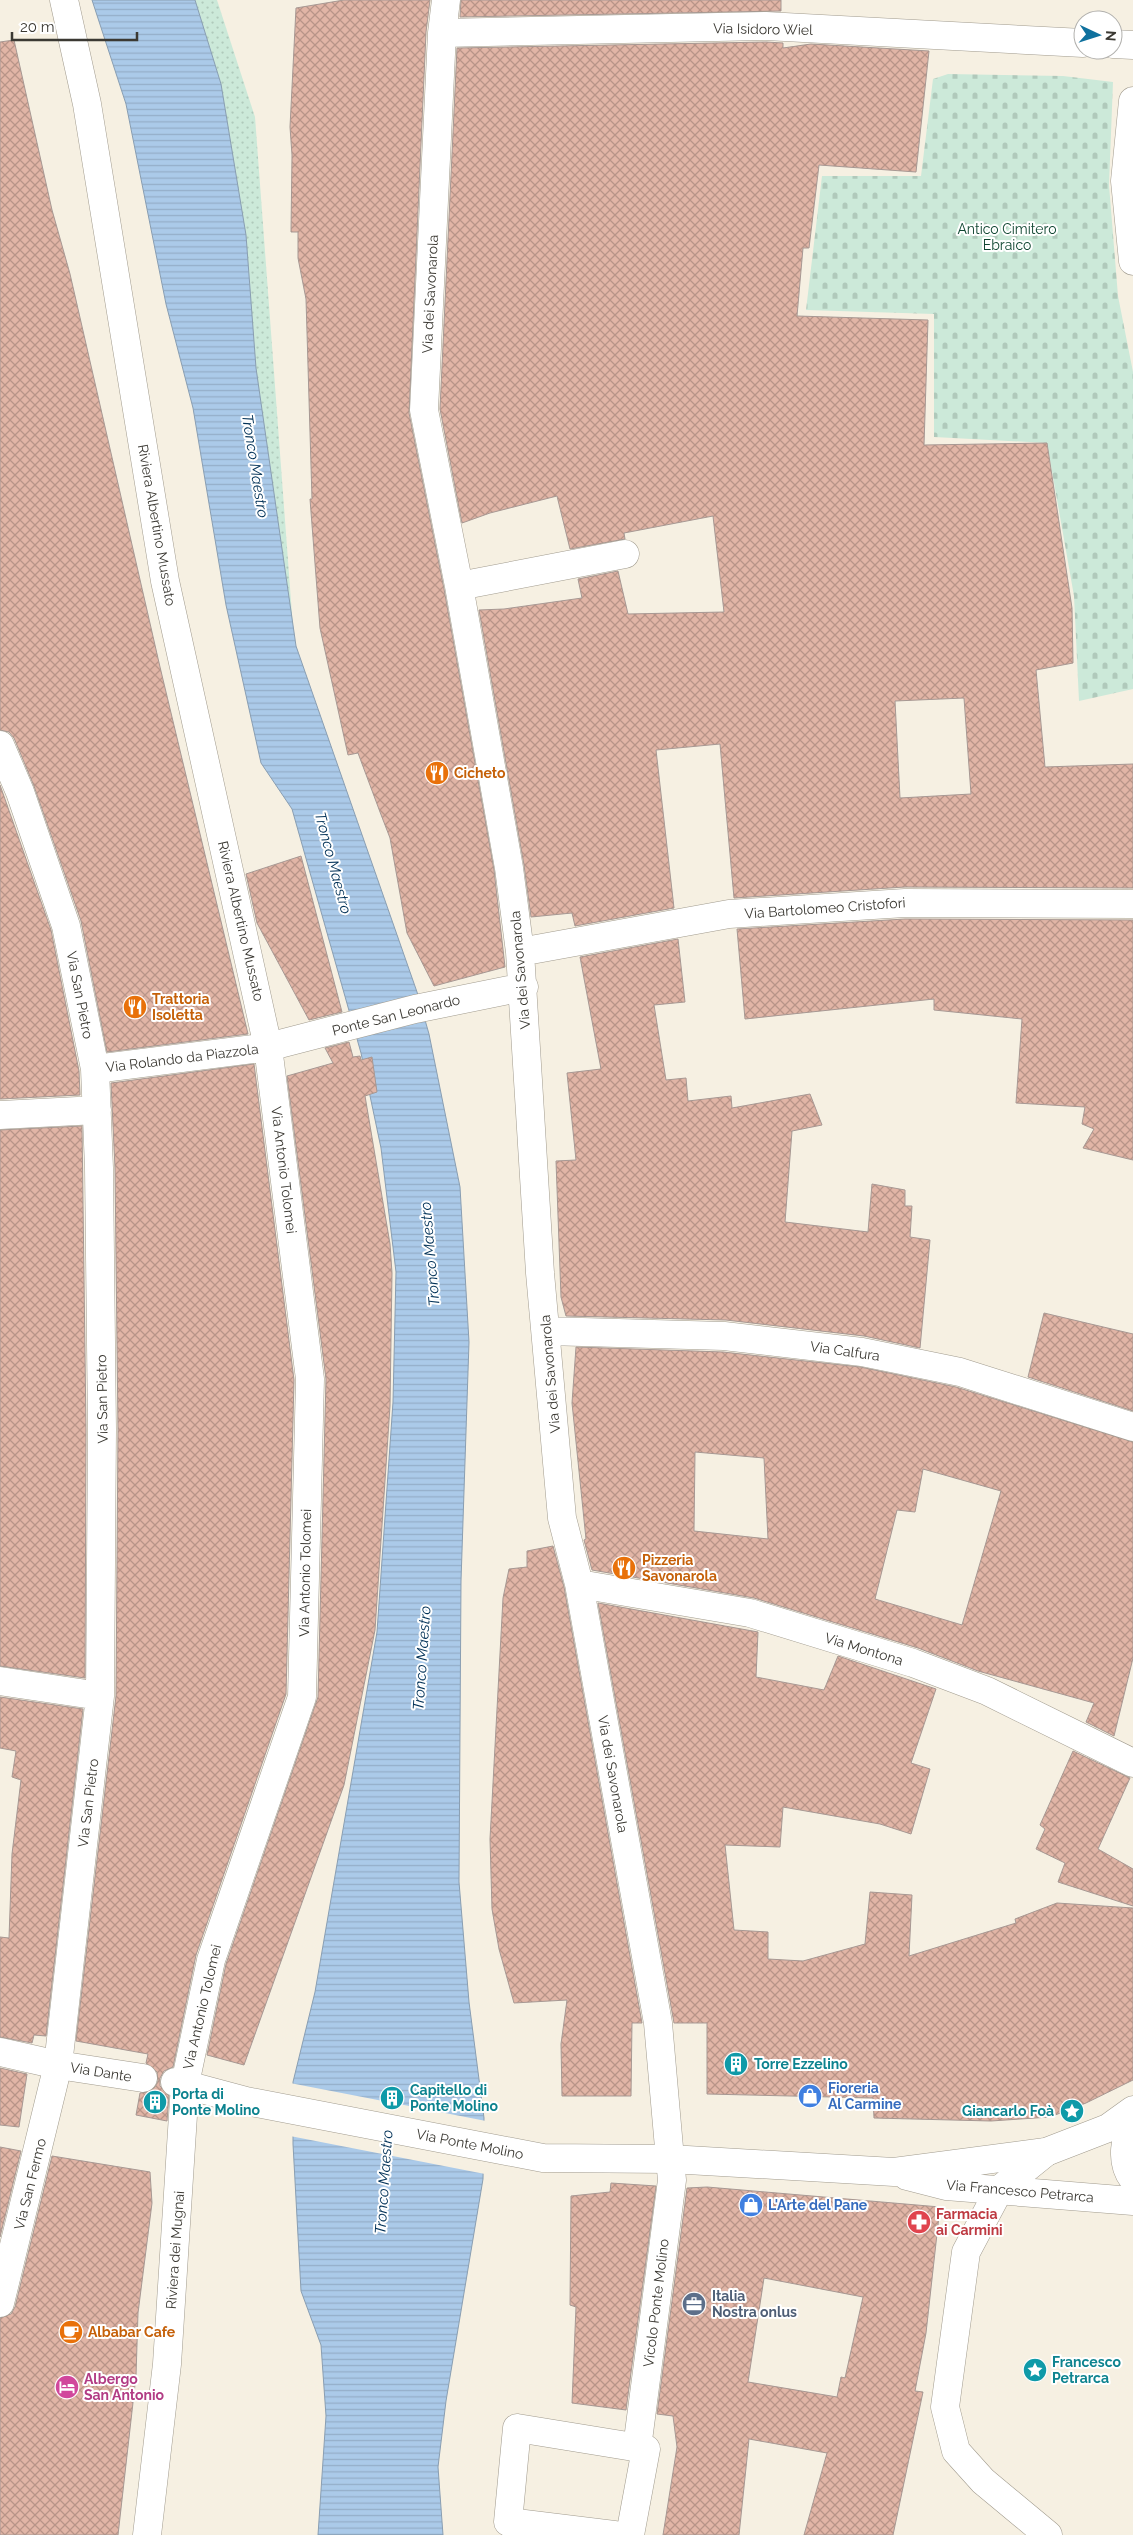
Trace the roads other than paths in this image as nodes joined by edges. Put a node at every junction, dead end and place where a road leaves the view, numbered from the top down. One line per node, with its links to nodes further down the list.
1 (64, 0): 13 (street, Riviera Albertino Mussato)
2 (446, 0): 3 (street, Via dei Savonarola)
3 (442, 33): 4 (street, Via Isidoro Wiel); 8 (street, Via dei Savonarola)
4 (1073, 42)
5 (1133, 101): 6 (street)
6 (1133, 261)
7 (625, 554): 8 (street)
8 (459, 586): 11 (street, Via dei Savonarola)
9 (0, 745): 14 (street, Via San Pietro)
10 (1133, 904): 11 (street, Via Bartolomeo Cristofori)
11 (520, 952): 12 (street, Via dei Savonarola)
12 (524, 986): 13 (street, Ponte San Leonardo); 17 (street, Via dei Savonarola)
13 (268, 1047): 14 (street, Via Rolando da Piazzola); 26 (street, Via Antonio Tolomei)
14 (95, 1069): 15 (street, Via San Pietro)
15 (97, 1110): 16 (street); 21 (street, Via San Pietro)
16 (0, 1115)
17 (547, 1331): 18 (street, Via Calfura); 19 (street, Via dei Savonarola)
18 (1133, 1426)
19 (579, 1584): 22 (street, Via Montona); 30 (street, Via dei Savonarola)
20 (0, 1681): 21 (street)
21 (100, 1696): 24 (street, Via San Pietro)
22 (1132, 1753)
23 (0, 2052): 24 (street, Via Dante)
24 (58, 2065): 25 (street, Via Dante); 34 (street, Via San Fermo)
25 (143, 2078)
26 (180, 2083): 30 (street, Via Ponte Molino); 36 (street, Riviera dei Mugnai)
27 (1133, 2110): 29 (street, Via Francesco Petrarca)
28 (1133, 2118): 33 (street, Via Francesco Petrarca)
29 (1046, 2152): 31 (street, Via Francesco Petrarca); 32 (street)
30 (670, 2159): 31 (street, Via Francesco Petrarca); 35 (street, Vicolo Ponte Molino)
31 (894, 2172): 32 (street, Via Francesco Petrarca)
32 (999, 2190): 33 (street, Via Francesco Petrarca); 39 (street)
33 (1128, 2193)
34 (0, 2303)
35 (639, 2448): 37 (street); 38 (street, Vicolo Ponte Molino)
36 (147, 2535)
37 (614, 2535)
38 (630, 2535)
39 (1048, 2535)

